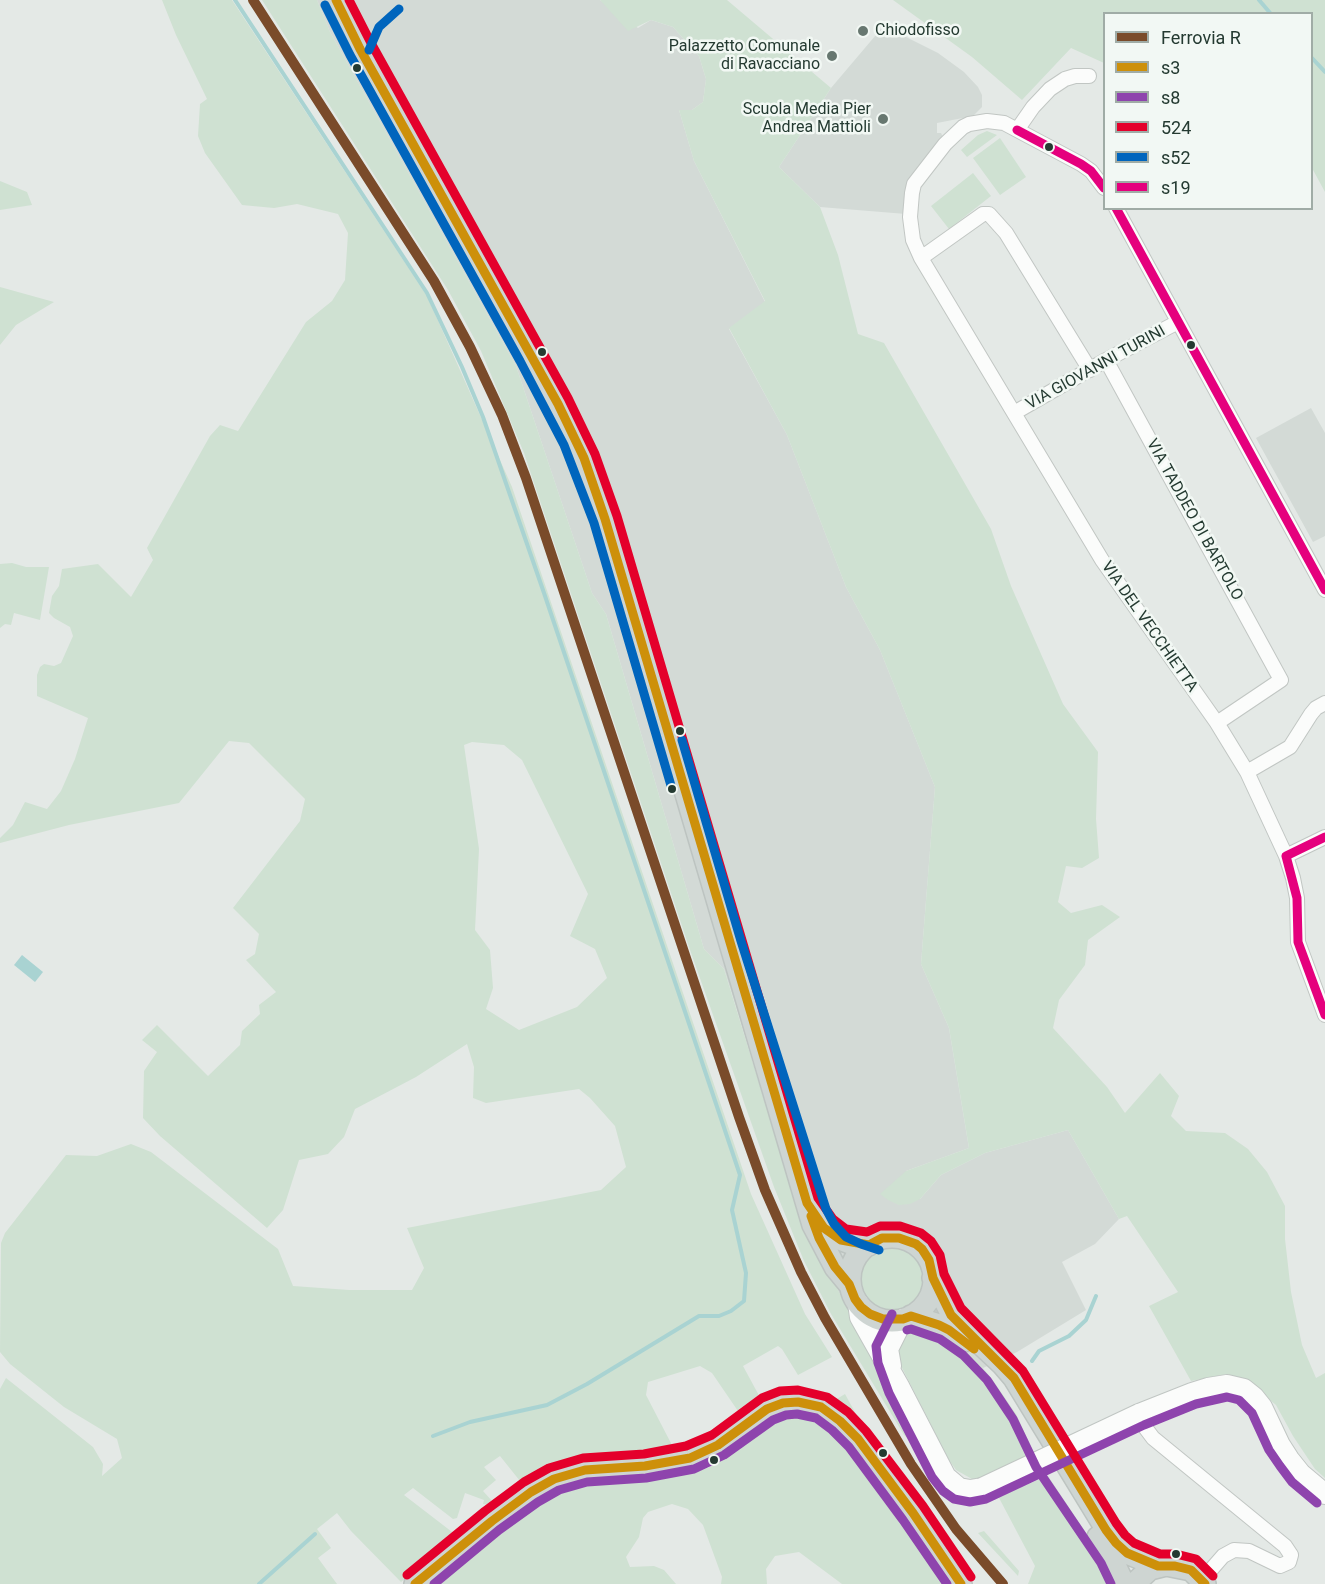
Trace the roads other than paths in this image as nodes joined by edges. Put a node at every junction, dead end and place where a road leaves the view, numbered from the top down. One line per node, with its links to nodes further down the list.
1 (336, 0): 18 (main road)
2 (1089, 76): 3 (street)
3 (1017, 130): 4 (street, VIA DEL VECCHIETTA); 6 (street, VIA DEL VECCHIETTA)
4 (1103, 187)
5 (1117, 210): 7 (street)
6 (921, 258): 9 (street); 10 (street, VIA DEL VECCHIETTA)
7 (1178, 322): 8 (street, VIA GIOVANNI TURINI); 11 (street)
8 (1107, 360): 9 (street, VIA GIOVANNI TURINI); 13 (street, VIA TADDEO DI BARTOLO)
9 (1090, 370): 10 (street, VIA GIOVANNI TURINI)
10 (1014, 413): 13 (street, VIA DEL VECCHIETTA)
11 (1325, 590)
12 (1325, 703): 14 (street)
13 (1217, 723): 14 (street, VIA DEL VECCHIETTA)
14 (1247, 772): 16 (street, VIA DEL VECCHIETTA)
15 (1325, 837): 16 (street)
16 (1286, 856): 17 (street, VIA DEL VECCHIETTA)
17 (1325, 1015)
18 (807, 1203): 19 (main road); 21 (main road)
19 (869, 1245): 20 (main road); 21 (main road)
20 (933, 1278): 22 (main road); 26 (main road)
21 (853, 1294): 22 (main road); 23 (street)
22 (907, 1318): 23 (street); 30 (main road)
23 (900, 1388): 24 (street, bridge)
24 (1139, 1414): 25 (street); 27 (street)
25 (1325, 1494)
26 (1158, 1566): 27 (main road); 31 (main road)
27 (1204, 1582)
28 (415, 1584): 29 (main road)
29 (961, 1584)
30 (1125, 1584)
31 (1134, 1584)

